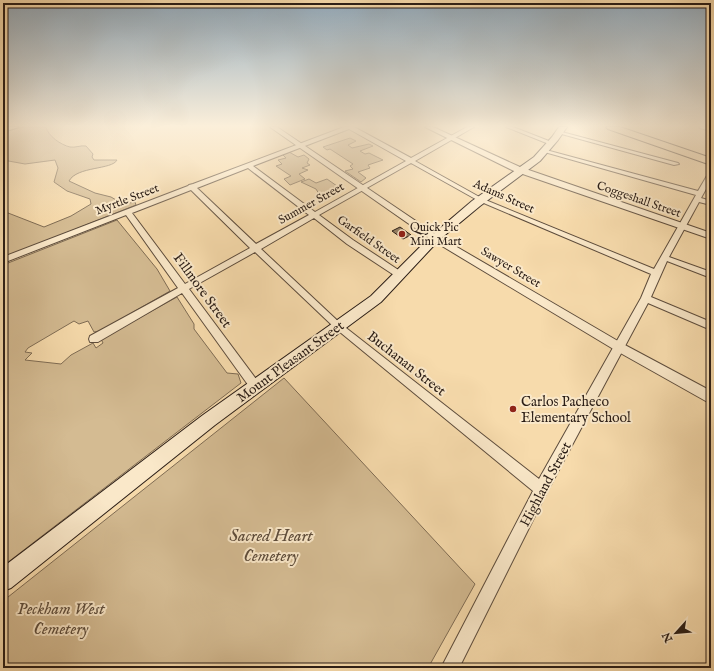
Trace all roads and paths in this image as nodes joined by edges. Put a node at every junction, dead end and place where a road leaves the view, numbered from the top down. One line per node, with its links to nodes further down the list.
1 (265, 158): 13 (street, Myrtle Street)
2 (318, 158): 17 (street, Sawyer Street)
3 (405, 158): 10 (street, Adams Street)
4 (415, 158): 10 (street, Summer Street)
5 (496, 158): 14 (street, Coggeshall Street)
6 (537, 158): 14 (main road, Mount Pleasant Street)
7 (566, 158): 18 (street)
8 (657, 158): 12 (street)
9 (700, 158): 11 (highway)
10 (410, 161): 17 (street, Summer Street); 19 (street, Adams Street)
11 (711, 162)
12 (676, 164)
13 (248, 165): 16 (street, Myrtle Street); 22 (street, Garfield Street)
14 (522, 171): 19 (main road, Mount Pleasant Street); 23 (street, Coggeshall Street)
15 (711, 174): 18 (street, Highland Street)
16 (190, 186): 21 (street, Myrtle Street); 26 (street, Buchanan Street)
17 (360, 188): 22 (street, Summer Street); 25 (street, Sawyer Street)
18 (699, 197): 20 (street); 23 (street, Highland Street)
19 (481, 200): 25 (main road, Mount Pleasant Street); 29 (street, Adams Street)
20 (711, 203)
21 (127, 211): 28 (street, Myrtle Street); 32 (street, Fillmore Street)
22 (314, 214): 26 (street, Summer Street); 30 (street, Garfield Street)
23 (682, 227): 24 (street, Coggeshall Street); 27 (street, Highland Street)
24 (711, 236)
25 (435, 238): 30 (main road, Mount Pleasant Street); 37 (street, Sawyer Street)
26 (254, 248): 32 (street, Summer Street); 34 (street, Buchanan Street)
27 (665, 258): 29 (street, Highland Street); 31 (street)
28 (3, 260)
29 (656, 273): 33 (street, Highland Street)
30 (400, 275): 34 (main road, Mount Pleasant Street)
31 (711, 275)
32 (184, 288): 36 (street, Summer Street); 38 (street, Fillmore Street)
33 (646, 298): 35 (street); 37 (street, Highland Street)
34 (338, 326): 38 (main road, Mount Pleasant Street); 40 (street, Buchanan Street)
35 (711, 326)
36 (94, 339)
37 (619, 347): 39 (street, Sawyer Street); 40 (street, Highland Street)
38 (255, 386): 41 (main road, Mount Pleasant Street)
39 (711, 398)
40 (541, 490): 42 (street, Highland Street)
41 (3, 580)
42 (450, 668)

